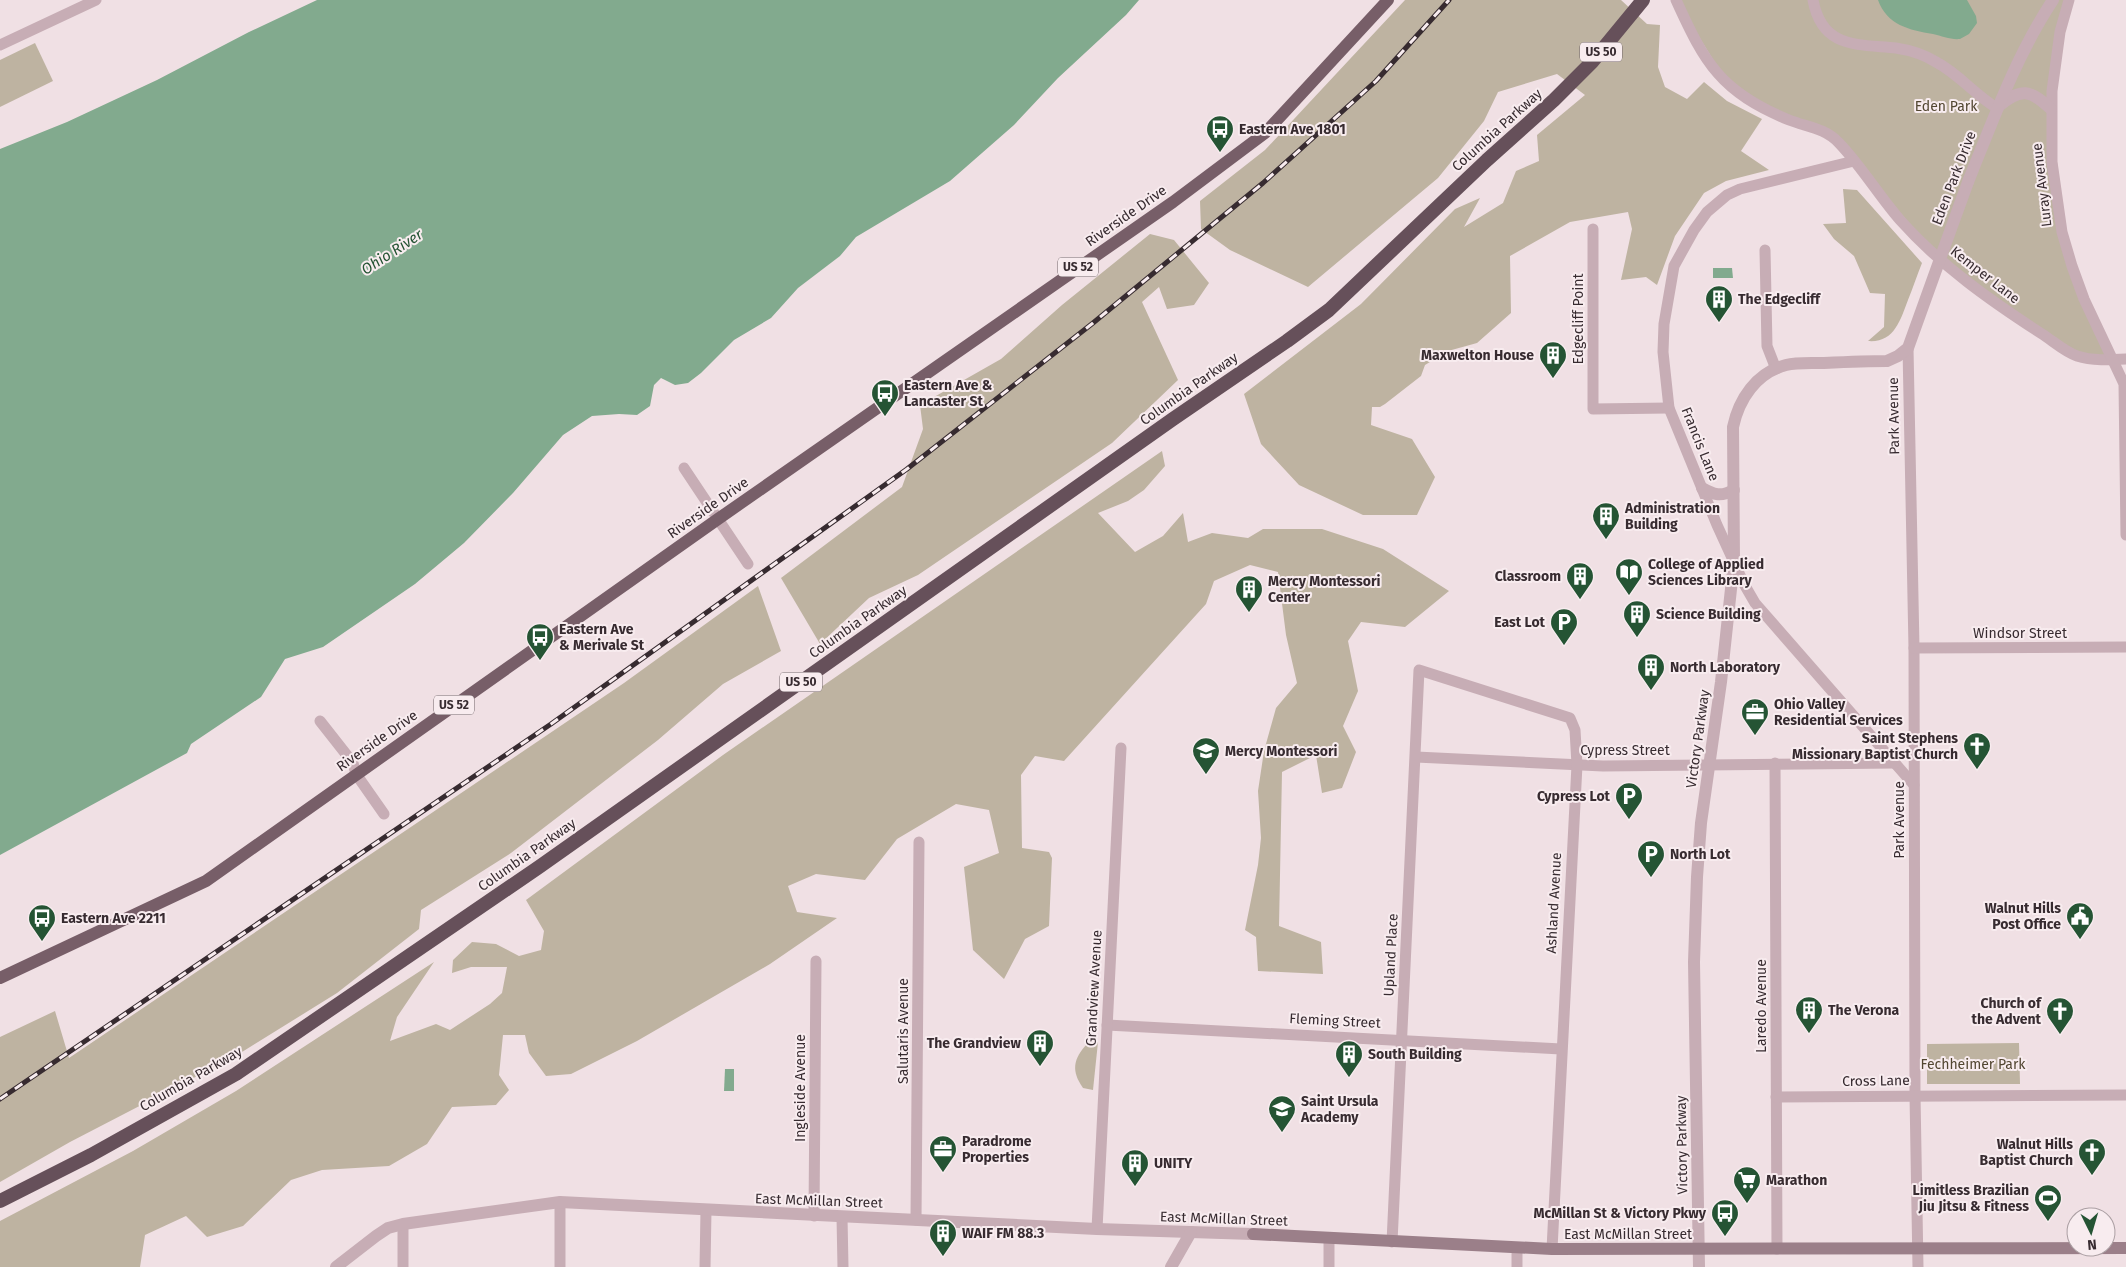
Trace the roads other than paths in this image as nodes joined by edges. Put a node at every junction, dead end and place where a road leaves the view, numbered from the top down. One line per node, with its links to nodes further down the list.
1 (96, 0): 8 (street)
2 (1388, 0): 23 (main road, Riverside Drive / US 52)
3 (1643, 0): 49 (highway, Columbia Parkway / US 50)
4 (1676, 0): 11 (street, Kemper Lane)
5 (1813, 0): 9 (street)
6 (2053, 0): 9 (street, Eden Park Drive)
7 (2069, 0): 10 (street, Luray Avenue)
8 (0, 45)
9 (1997, 108): 10 (street); 14 (street, Eden Park Drive, bridge)
10 (2051, 109): 16 (street, Luray Avenue)
11 (1854, 161): 16 (street, Kemper Lane); 19 (street, Francis Lane)
12 (1593, 229): 19 (street, Edgecliff Point)
13 (1765, 250): 18 (street)
14 (1940, 259): 15 (street, Park Avenue)
15 (1908, 348): 18 (street, Victory Parkway); 27 (street, Park Avenue)
16 (2112, 360): 17 (street, Kemper Lane); 24 (street)
17 (2126, 360)
18 (1776, 369): 22 (street, Victory Parkway)
19 (1669, 408): 21 (street, Francis Lane)
20 (684, 468): 23 (street)
21 (1702, 488): 22 (street); 25 (street, Francis Lane)
22 (1734, 490): 25 (street, Victory Parkway)
23 (718, 519): 26 (street); 37 (main road, Riverside Drive / US 52)
24 (2126, 535)
25 (1734, 561): 34 (street, Francis Lane); 35 (street, Victory Parkway)
26 (748, 564)
27 (1914, 648): 28 (street, Windsor Street); 38 (street, Park Avenue)
28 (2126, 648)
29 (1419, 670): 32 (street, Upland Place); 36 (street, Ashland Avenue)
30 (320, 720): 37 (street)
31 (1121, 748): 43 (street, Grandview Avenue)
32 (1416, 757): 36 (street, Cypress Street); 44 (street, Upland Place)
33 (1775, 763): 34 (street, Cypress Street); 35 (street, Cypress Street); 48 (street, Laredo Avenue)
34 (1895, 763): 38 (street, Francis Lane)
35 (1709, 764): 36 (street, Cypress Street); 63 (street, Victory Parkway)
36 (1576, 765): 45 (street, Ashland Avenue)
37 (356, 774): 39 (street); 42 (main road, Riverside Drive / US 52)
38 (1914, 785): 46 (street, Park Avenue)
39 (384, 814)
40 (919, 842): 54 (street, Salutaris Avenue)
41 (816, 961): 52 (street, Ingleside Avenue)
42 (0, 978)
43 (1108, 1026): 44 (street, Fleming Street); 56 (street, Grandview Avenue)
44 (1402, 1040): 45 (street, Fleming Street); 60 (street, Upland Place)
45 (1561, 1049): 65 (street, Ashland Avenue)
46 (1915, 1095): 47 (street, Cross Lane); 48 (street, Cross Lane); 61 (street, Park Avenue)
47 (2126, 1095)
48 (1776, 1097): 66 (street, Laredo Avenue)
49 (0, 1201)
50 (560, 1202): 51 (street, East McMillan Street); 55 (street, East McMillan Street); 69 (street)
51 (706, 1211): 52 (street, East McMillan Street); 70 (street)
52 (814, 1216): 53 (street, East McMillan Street)
53 (842, 1217): 54 (street, East McMillan Street); 71 (street)
54 (916, 1220): 56 (street, East McMillan Street)
55 (403, 1224): 67 (street, East McMillan Street); 68 (street)
56 (1098, 1229): 57 (street, East McMillan Street)
57 (1191, 1232): 58 (street, East McMillan Street); 72 (street)
58 (1253, 1234): 59 (main road, East McMillan Street)
59 (1329, 1238): 60 (main road, East McMillan Street); 73 (street)
60 (1392, 1242): 62 (main road, East McMillan Street)
61 (1917, 1247): 64 (main road, East McMillan Street); 66 (main road, East McMillan Street); 76 (street, Park Avenue)
62 (1517, 1248): 65 (main road, East McMillan Street); 74 (street)
63 (1699, 1248): 65 (main road, East McMillan Street); 66 (main road, East McMillan Street); 75 (street, Victory Parkway)
64 (2126, 1248)
65 (1552, 1249)
66 (1777, 1249)
67 (336, 1267)
68 (403, 1267)
69 (560, 1267)
70 (705, 1267)
71 (843, 1267)
72 (1171, 1267)
73 (1328, 1267)
74 (1516, 1267)
75 (1699, 1267)
76 (1918, 1267)

